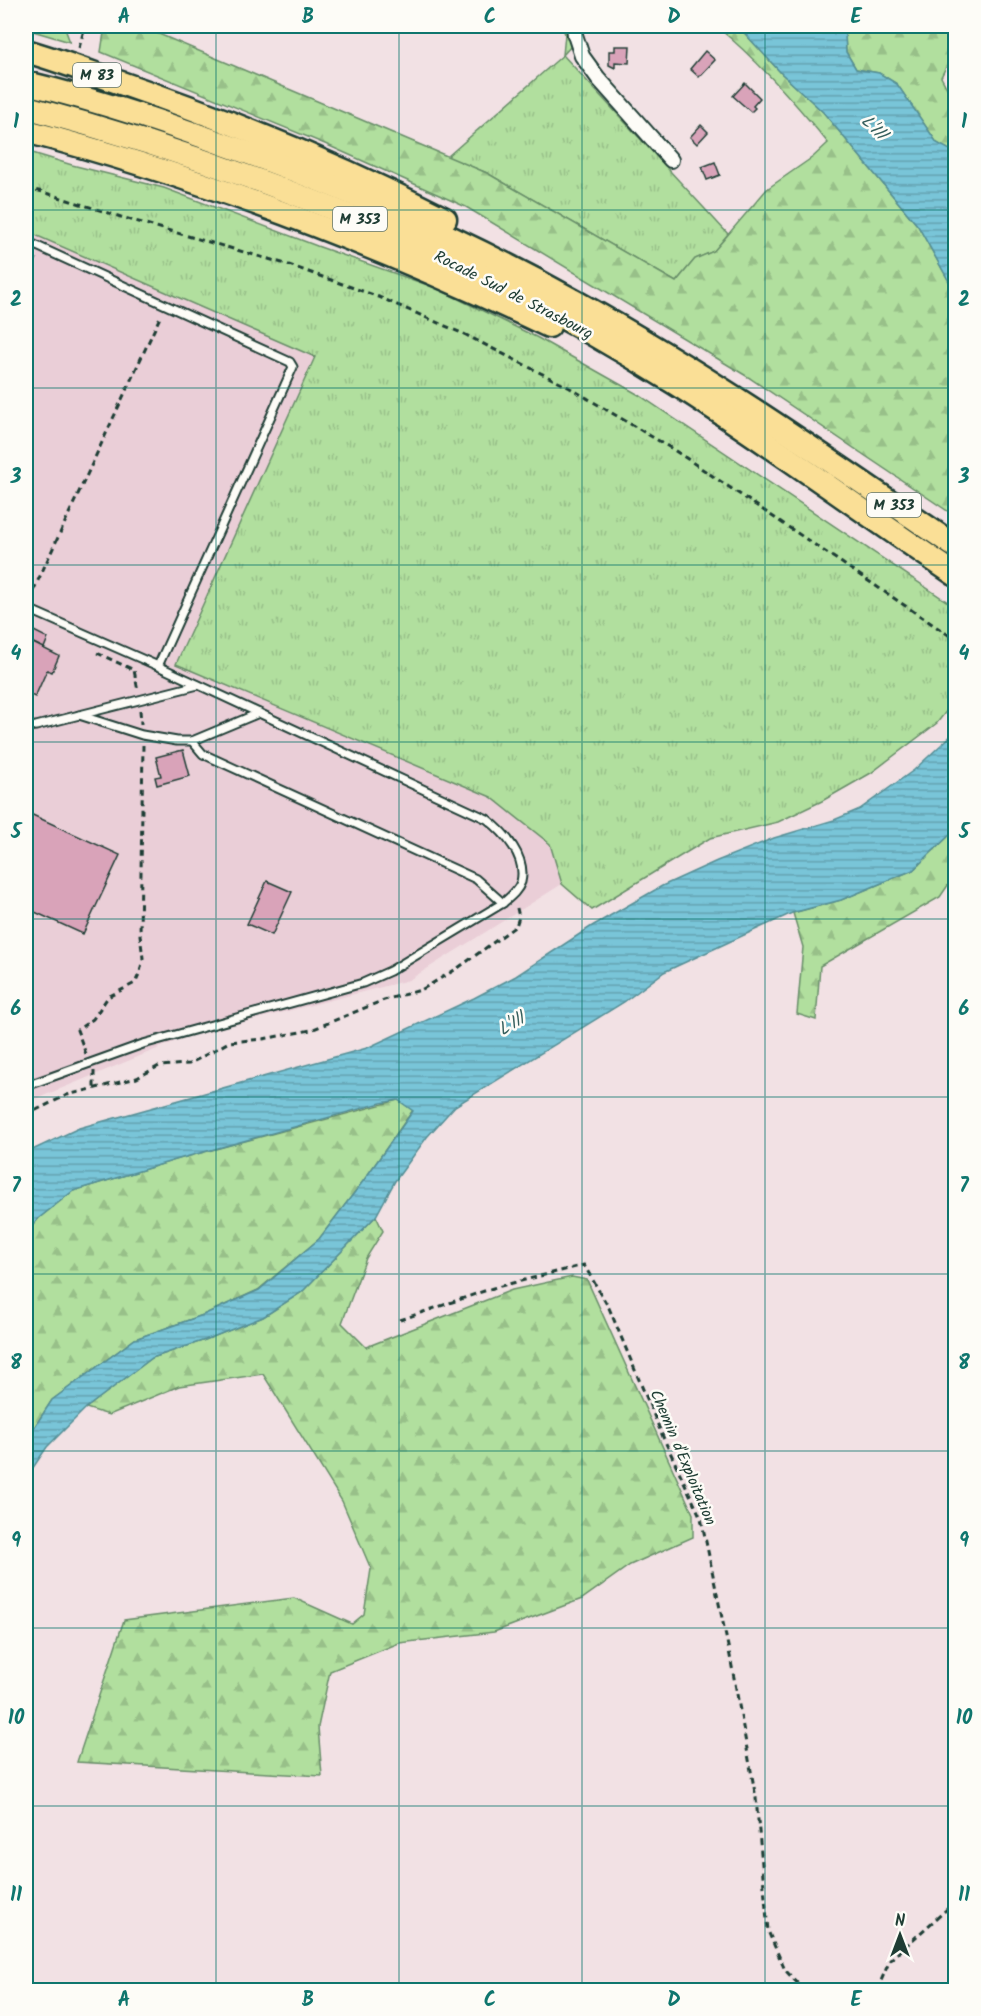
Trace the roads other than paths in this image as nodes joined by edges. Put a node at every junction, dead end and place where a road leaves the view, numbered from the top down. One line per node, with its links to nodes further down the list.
1 (574, 26): 8 (street)
2 (26, 51): 5 (highway, M 83)
3 (26, 60): 5 (highway)
4 (26, 83): 10 (highway, Rocade Sud de Strasbourg / M 353)
5 (168, 99): 10 (highway)
6 (26, 107): 11 (highway, Rocade Sud de Strasbourg / M 353)
7 (26, 131): 11 (highway)
8 (671, 160)
9 (26, 241): 15 (lane)
10 (576, 302): 12 (highway, Rocade Sud de Strasbourg / M 353)
11 (672, 381): 13 (highway, Rocade Sud de Strasbourg / M 353)
12 (956, 547)
13 (956, 575)
14 (26, 608): 15 (lane)
15 (158, 666): 16 (lane)
16 (198, 685): 17 (lane); 18 (lane)
17 (260, 713): 20 (lane); 21 (lane)
18 (79, 715): 19 (lane); 20 (lane)
19 (26, 727)
20 (192, 741): 21 (lane)
21 (503, 903): 22 (lane)
22 (26, 1086)

